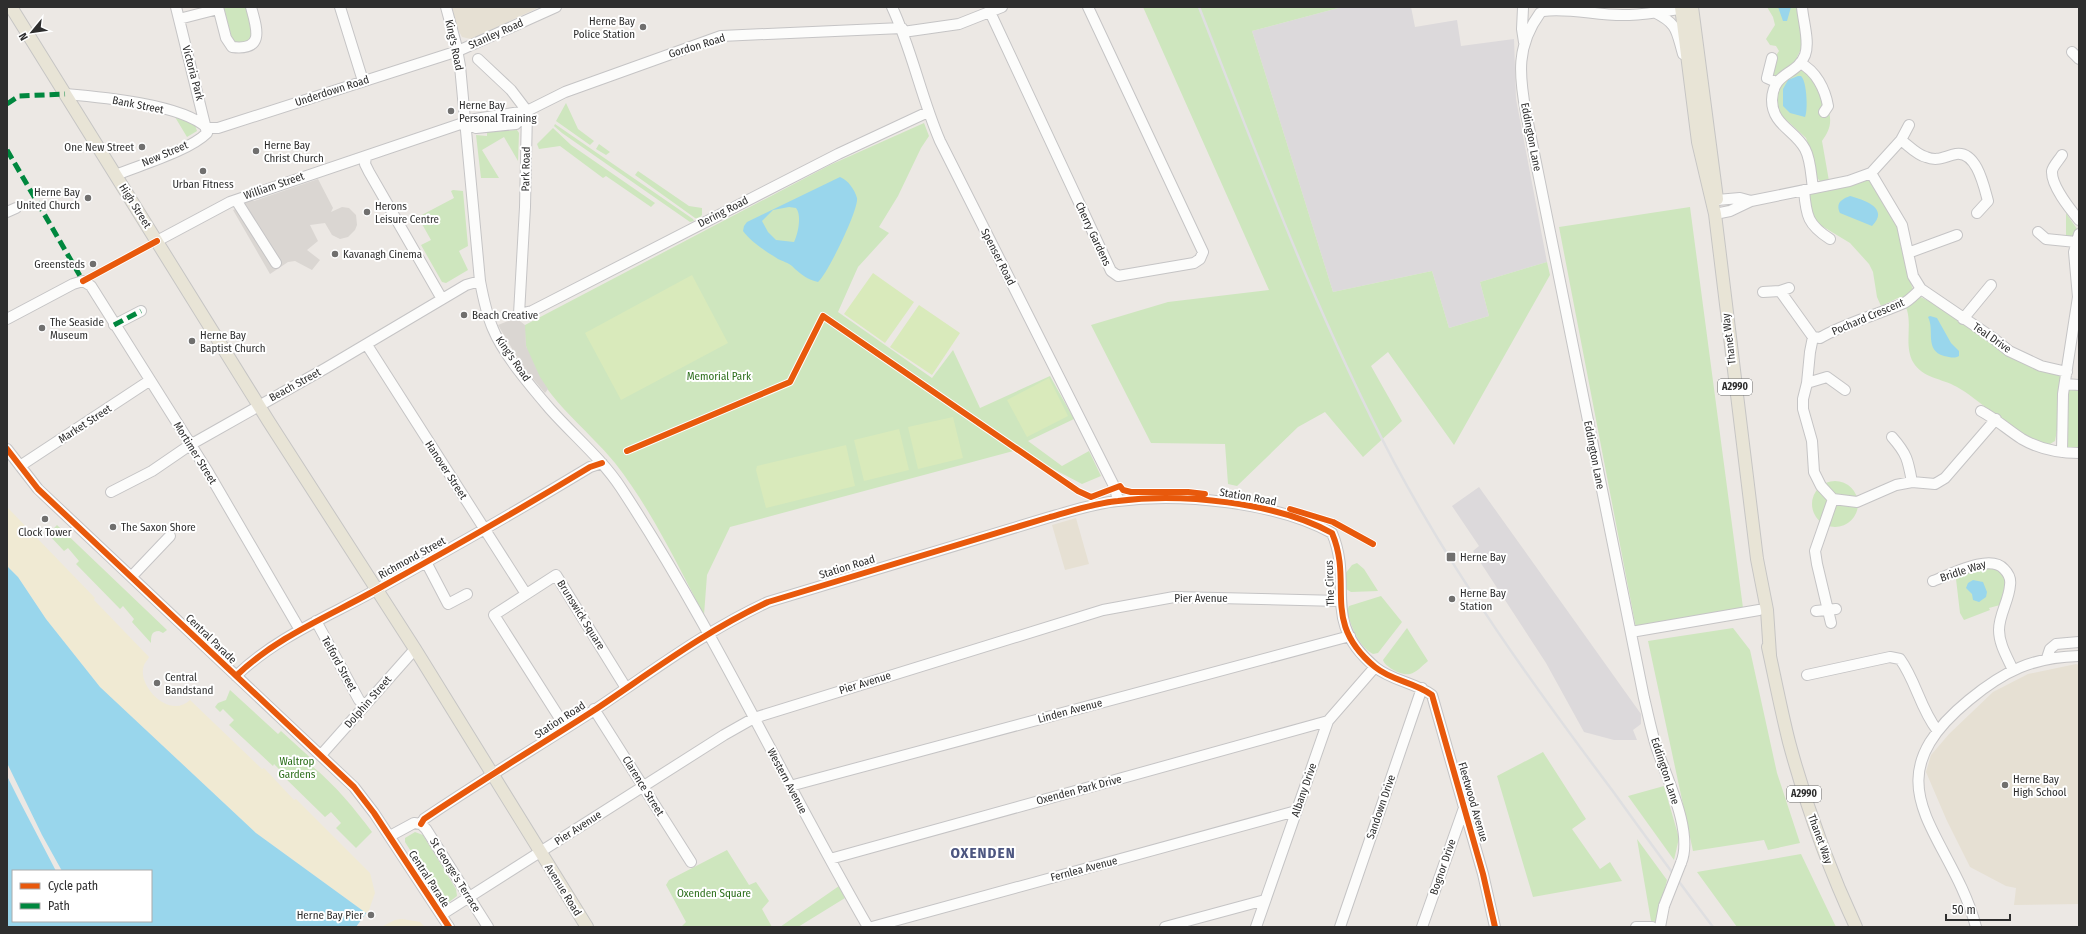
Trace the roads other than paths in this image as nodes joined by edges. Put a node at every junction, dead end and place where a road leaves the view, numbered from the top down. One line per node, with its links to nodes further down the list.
1 (11, 7): 29 (main road, High Street)
2 (176, 7): 19 (street, Victoria Park)
3 (251, 7): 13 (street)
4 (340, 7): 27 (street)
5 (446, 7): 22 (street, King's Road)
6 (556, 7): 22 (street, Stanley Road)
7 (892, 7): 20 (street, Spenser Road)
8 (1002, 7): 17 (street)
9 (1088, 7): 17 (street, Cherry Gardens)
10 (1523, 7): 16 (street); 21 (street, Eddington Lane)
11 (1570, 7): 18 (street)
12 (1802, 7): 25 (street)
13 (218, 8): 19 (street)
14 (1687, 8): 15 (street); 26 (main road, Thanet Way / A2990); 43 (main road, Thanet Way / A2990)
15 (1656, 9): 18 (street); 26 (street)
16 (1543, 10): 18 (street); 21 (street, Eddington Lane)
17 (990, 12): 20 (street)
18 (1580, 12)
19 (179, 18): 35 (street, Victoria Park)
20 (902, 30): 30 (street, Gordon Road); 31 (street, Spenser Road)
21 (1524, 42): 105 (street, Eddington Lane)
22 (458, 51): 27 (street, Underdown Road); 33 (street, King's Road)
23 (1772, 58): 28 (street)
24 (478, 59): 30 (street)
25 (1800, 63): 28 (street); 32 (street)
26 (1690, 79): 43 (main road, Thanet Way / A2990)
27 (363, 82): 35 (street, Underdown Road)
28 (1776, 82): 41 (street)
29 (65, 94): 35 (street, Bank Street); 40 (main road, High Street)
30 (527, 111): 33 (street, Gordon Road); 62 (street, Park Road)
31 (928, 112): 62 (street, Dering Road); 87 (street, Spenser Road)
32 (1824, 112)
33 (466, 123): 38 (street, William Street); 56 (street, King's Road)
34 (1909, 125): 36 (street)
35 (207, 128): 40 (street, New Street)
36 (1901, 140): 39 (street); 45 (street)
37 (2062, 155): 47 (street)
38 (366, 156): 42 (street, William Street); 60 (street)
39 (1871, 173): 41 (street); 53 (street, Teal Drive)
40 (116, 175): 52 (main road, High Street)
41 (1809, 189): 44 (street); 51 (street)
42 (236, 200): 52 (street, William Street); 54 (street)
43 (1714, 200): 44 (street); 46 (main road, Thanet Way / A2990)
44 (1752, 201): 46 (street)
45 (1977, 213)
46 (1714, 214): 91 (main road, Thanet Way / A2990)
47 (2079, 220)
48 (2038, 232): 50 (street)
49 (1957, 235): 53 (street)
50 (2077, 238): 55 (street)
51 (1830, 239)
52 (157, 241): 74 (main road, High Street)
53 (1908, 253): 58 (street, Teal Drive)
54 (276, 263)
55 (2078, 277): 68 (street)
56 (480, 281): 60 (street, Beach Street); 82 (street, King's Road)
57 (1990, 285): 64 (street, Teal Drive)
58 (1921, 289): 64 (street, Teal Drive); 66 (street, Pochard Crescent)
59 (1763, 292): 66 (street)
60 (442, 299): 67 (street, Beach Street)
61 (141, 310): 65 (street)
62 (519, 314)
63 (8, 318): 65 (street, Mortimer Street)
64 (1964, 319): 68 (street, Teal Drive)
65 (114, 325): 69 (street, Mortimer Street)
66 (1813, 337): 70 (street)
67 (367, 345): 74 (street, Beach Street); 88 (street, Hanover Street)
68 (2067, 372): 71 (street)
69 (149, 381): 78 (street, Mortimer Street); 83 (street, Market Street)
70 (1807, 382): 73 (street); 86 (street)
71 (2065, 384): 72 (street); 80 (street)
72 (2079, 385)
73 (1845, 390)
74 (259, 405): 78 (street, Beach Street); 95 (main road, High Street)
75 (1981, 411): 76 (street)
76 (1996, 419): 80 (street); 84 (street)
77 (1892, 437): 84 (street)
78 (190, 445): 85 (street, Beach Street); 104 (street, Mortimer Street)
79 (7, 449): 83 (street, Central Parade)
80 (2062, 452): 81 (street)
81 (2079, 454)
82 (602, 463): 88 (street, Richmond Street); 106 (street, King's Road)
83 (20, 466): 93 (street, Central Parade)
84 (1912, 482): 86 (street)
85 (111, 492)
86 (1833, 499): 99 (street)
87 (1118, 501): 89 (street, Station Road); 106 (street, Station Road)
88 (485, 530): 92 (street, Richmond Street); 97 (street, Hanover Street)
89 (1332, 533): 98 (street, The Circus)
90 (170, 536): 93 (street)
91 (1757, 559): 100 (main road, Thanet Way / A2990); 110 (main road, Thanet Way / A2990)
92 (426, 562): 95 (street, Richmond Street); 96 (street)
93 (132, 576): 116 (street, Central Parade)
94 (1933, 580): 114 (street, Bridle Way)
95 (377, 589): 102 (street, Richmond Street); 109 (main road, High Street)
96 (467, 594)
97 (526, 594): 117 (street, Brunswick Square); 123 (street, Brunswick Square)
98 (1340, 601): 107 (street, The Circus); 121 (street, Pier Avenue)
99 (1832, 609): 101 (street); 103 (street)
100 (1759, 610): 105 (street); 110 (main road, Thanet Way / A2990)
101 (1816, 611)
102 (316, 622): 104 (street, Richmond Street); 119 (street, Telford Street)
103 (1831, 623)
104 (300, 630): 116 (street, Richmond Street)
105 (1631, 632): 151 (street, Eddington Lane, bridge)
106 (708, 634): 117 (street, Station Road); 121 (street, Western Avenue)
107 (1350, 636): 113 (street, The Circus); 128 (street, Linden Avenue)
108 (2079, 642): 112 (street)
109 (415, 649): 119 (street, Dolphin Street); 126 (main road, Avenue Road)
110 (1770, 655): 152 (main road, Thanet Way / A2990)
111 (2079, 656): 112 (street)
112 (2047, 658): 114 (street)
113 (1375, 667): 118 (street, The Circus); 122 (street, Albany Drive)
114 (2013, 670): 124 (street)
115 (1807, 675): 124 (street)
116 (236, 676): 125 (street, Central Parade)
117 (626, 688): 120 (street, Station Road)
118 (1422, 688): 129 (street, Fleetwood Avenue); 146 (street, Sandown Drive)
119 (364, 705): 125 (street, Dolphin Street)
120 (594, 709): 123 (street, Station Road); 127 (street, Clarence Street)
121 (754, 718): 127 (street, Pier Avenue); 128 (street, Western Avenue)
122 (1328, 721): 130 (street, Albany Drive); 134 (street, Oxenden Park Drive)
123 (566, 728): 126 (street, Station Road)
124 (1937, 730): 153 (street)
125 (322, 755): 132 (street, Central Parade)
126 (492, 774): 131 (street, Station Road); 133 (main road, Avenue Road)
127 (643, 786): 133 (street, Pier Avenue); 135 (street, Clarence Street)
128 (790, 786): 134 (street, Western Avenue)
129 (1464, 808): 147 (street, Bognor Drive); 148 (street, Fleetwood Avenue)
130 (1296, 811): 137 (street, Albany Drive); 143 (street, Fernlea Avenue)
131 (420, 824): 132 (street); 136 (street, St George's Terrace)
132 (390, 836): 138 (street, Central Parade)
133 (540, 853): 136 (street, Pier Avenue); 141 (main road, Avenue Road)
134 (830, 859): 142 (street, Western Avenue)
135 (691, 862)
136 (468, 896): 138 (street, Pier Avenue); 140 (street, St George's Terrace)
137 (1265, 900): 144 (street); 145 (street, Albany Drive)
138 (441, 914): 139 (street, Central Parade)
139 (449, 927)
140 (488, 927)
141 (586, 927)
142 (868, 927)
143 (872, 927)
144 (1165, 927)
145 (1256, 927)
146 (1340, 927)
147 (1422, 927)
148 (1495, 927)
149 (1636, 927): 150 (street)
150 (1652, 927)
151 (1660, 927)
152 (1856, 927)
153 (1976, 927)

